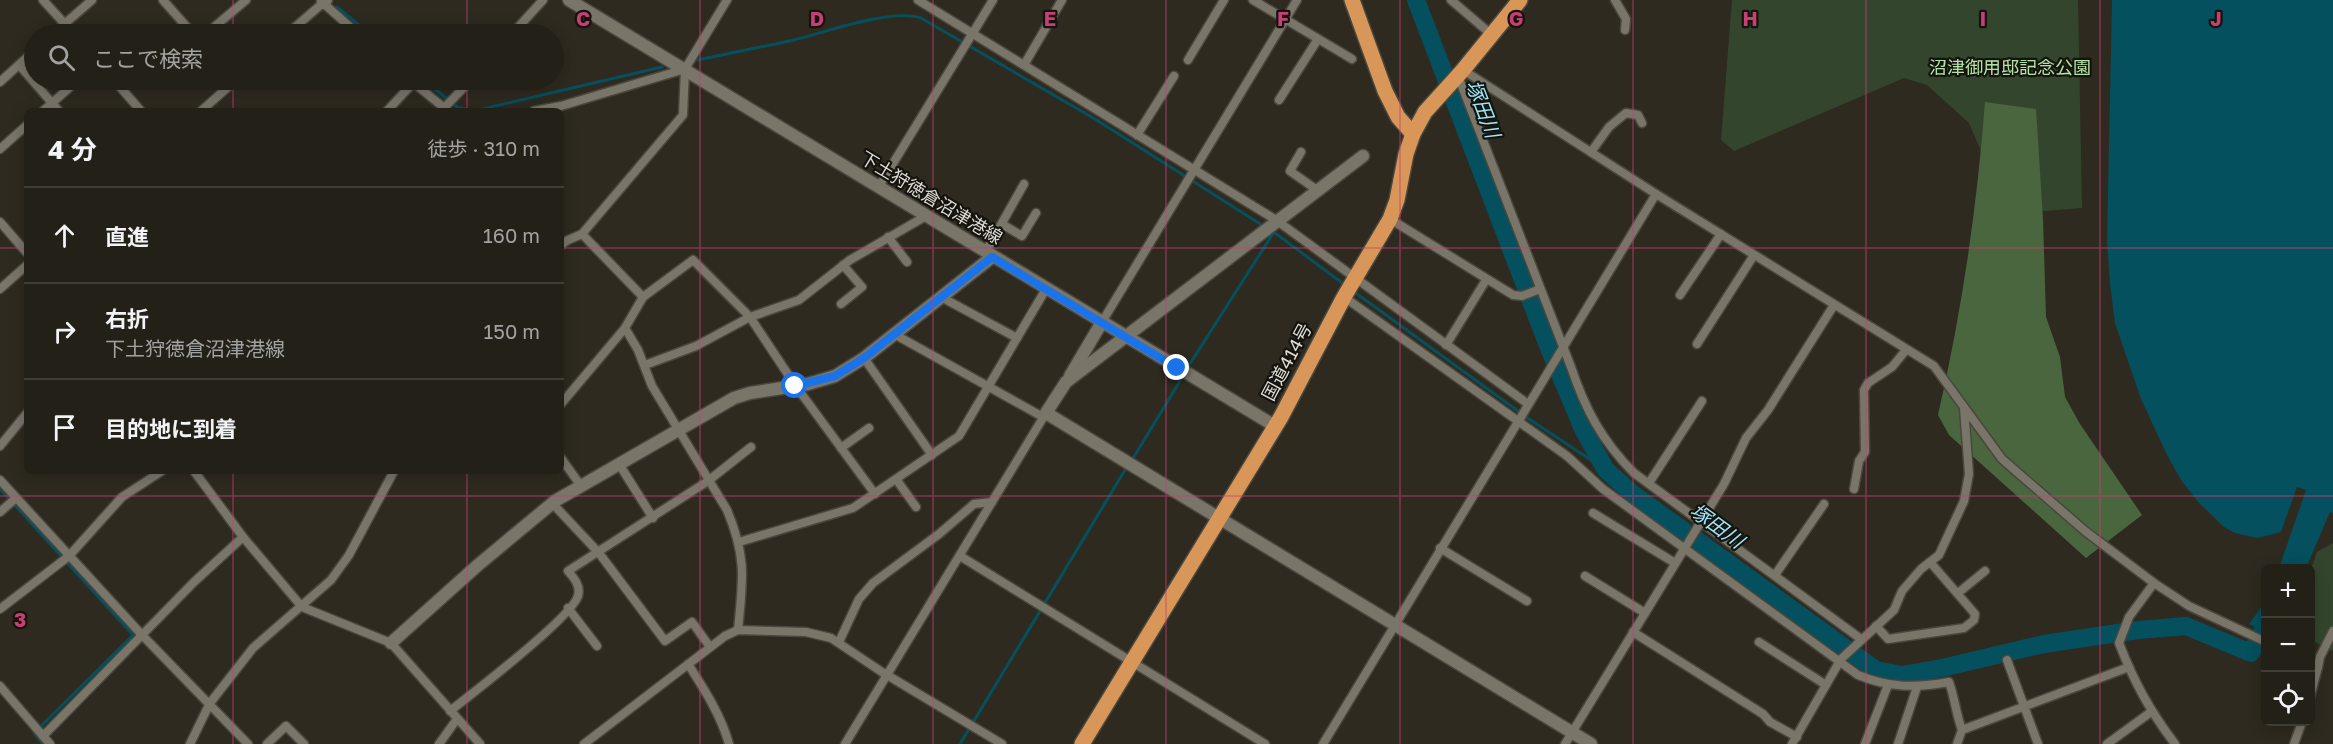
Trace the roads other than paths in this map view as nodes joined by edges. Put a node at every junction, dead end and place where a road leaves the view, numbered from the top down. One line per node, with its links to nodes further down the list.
1 (43, 0): 20 (street)
2 (92, 0): 20 (street)
3 (246, 0): 22 (street)
4 (543, 0): 25 (street)
5 (569, 0): 35 (street, 下土狩徳倉沼津港線)
6 (727, 0): 35 (street)
7 (918, 0): 28 (street)
8 (993, 0): 28 (street)
9 (1062, 0): 34 (street)
10 (1224, 0): 32 (street)
11 (1254, 0): 19 (street)
12 (1297, 0): 19 (street)
13 (1352, 0): 59 (highway)
14 (1451, 0): 27 (street)
15 (1520, 0): 27 (highway, 国道414号)
16 (1615, 0): 26 (street)
17 (166, 1): 21 (street)
18 (323, 1): 23 (street); 24 (street)
19 (1285, 19): 29 (street); 65 (street)
20 (65, 24)
21 (185, 24)
22 (218, 24)
23 (298, 24)
24 (347, 24)
25 (521, 24)
26 (1625, 30)
27 (1492, 35): 37 (highway, 国道414号)
28 (971, 36): 34 (street); 67 (street)
29 (1318, 39): 30 (street); 47 (street)
30 (1352, 59)
31 (24, 60): 33 (street)
32 (1188, 60)
33 (19, 65): 36 (street); 39 (street)
34 (1024, 65): 60 (street)
35 (685, 69): 56 (street); 67 (street, 下土狩徳倉沼津港線); 76 (street)
36 (24, 71)
37 (1459, 75): 59 (highway, 国道414号); 63 (street); 90 (street)
38 (1174, 76): 60 (street)
39 (0, 82)
40 (41, 90): 48 (street)
41 (67, 90): 48 (street)
42 (123, 90): 51 (street)
43 (223, 90): 52 (street)
44 (404, 90): 53 (street)
45 (422, 90): 54 (street)
46 (463, 90): 55 (street)
47 (1279, 100)
48 (52, 103): 49 (street); 50 (street)
49 (46, 108)
50 (56, 108)
51 (138, 108)
52 (204, 108)
53 (389, 108)
54 (444, 108)
55 (448, 108)
56 (550, 108)
57 (1642, 123): 63 (street)
58 (24, 128): 61 (street)
59 (1413, 134): 72 (highway, 国道414号)
60 (1137, 135): 65 (street)
61 (0, 149)
62 (1301, 152): 68 (street)
63 (1591, 152): 69 (street)
64 (1364, 156): 68 (street)
65 (1194, 171): 73 (street); 98 (street)
66 (1024, 184): 75 (street)
67 (878, 188): 71 (street, 下土狩徳倉沼津港線)
68 (1317, 190): 73 (street)
69 (1656, 194): 77 (street); 106 (street)
70 (1036, 213): 75 (street)
71 (926, 216): 78 (street); 81 (street, 下土狩徳倉沼津港線)
72 (1390, 219): 86 (highway, 国道414号); 87 (street)
73 (1276, 220): 86 (street); 101 (street)
74 (0, 222): 80 (street)
75 (1002, 224): 81 (street)
76 (582, 234): 79 (street); 92 (street)
77 (1721, 234): 82 (street); 91 (street)
78 (888, 237): 83 (street); 84 (street)
79 (564, 242)
80 (24, 250)
81 (988, 255): 89 (street, 下土狩徳倉沼津港線); 93 (street)
82 (1754, 255): 96 (street); 103 (street)
83 (907, 262)
84 (843, 265): 95 (street); 97 (street)
85 (24, 268): 88 (street)
86 (1354, 279): 94 (highway, 国道414号); 104 (street)
87 (1486, 280): 90 (street); 104 (street)
88 (0, 289)
89 (1046, 289): 98 (street, 下土狩徳倉沼津港線); 102 (street)
90 (1537, 290): 106 (street)
91 (1680, 295)
92 (643, 297): 97 (street); 99 (street)
93 (941, 297): 100 (street); 102 (street)
94 (1344, 297): 118 (street); 119 (highway, 国道414号)
95 (841, 304)
96 (1834, 305): 105 (street); 147 (street)
97 (750, 317): 108 (street); 110 (street)
98 (1102, 322): 101 (street, 下土狩徳倉沼津港線); 109 (street)
99 (625, 328): 108 (street); 112 (street)
100 (894, 334): 107 (street); 111 (street)
101 (1124, 336): 109 (street); 119 (street, 下土狩徳倉沼津港線)
102 (1017, 338): 111 (street)
103 (1696, 344)
104 (1446, 345): 114 (street)
105 (1906, 350): 115 (street); 136 (street)
106 (1561, 351): 114 (street); 134 (street)
107 (864, 358): 110 (street); 125 (street)
108 (645, 364): 121 (street)
109 (1066, 382): 116 (street)
110 (795, 386): 121 (street); 124 (street)
111 (989, 386): 116 (street); 125 (street)
112 (564, 400)
113 (1702, 400): 134 (street)
114 (1528, 404): 118 (street)
115 (1964, 406): 155 (street); 160 (street)
116 (1045, 415): 139 (street); 145 (street)
117 (24, 417): 122 (street)
118 (1518, 421): 150 (street); 151 (street)
119 (1275, 426): 145 (highway, 国道414号)
120 (869, 428): 124 (street)
121 (677, 431): 127 (street); 133 (street)
122 (0, 446)
123 (751, 447): 133 (street)
124 (841, 448): 137 (street)
125 (932, 455): 131 (street)
126 (564, 462): 135 (street)
127 (620, 464): 135 (street); 146 (street)
128 (157, 474): 153 (street)
129 (196, 474): 148 (street)
130 (392, 474): 163 (street)
131 (896, 479): 137 (street); 142 (street)
132 (0, 480): 138 (street)
133 (708, 481): 146 (street); 149 (street)
134 (1649, 483): 147 (street)
135 (581, 486): 140 (street)
136 (1854, 489)
137 (875, 494): 149 (street)
138 (16, 498): 143 (street); 153 (street)
139 (992, 502): 154 (street); 175 (street)
140 (552, 503): 152 (street); 177 (street)
141 (1824, 504): 158 (street)
142 (916, 507)
143 (0, 512)
144 (1593, 513): 156 (street)
145 (1218, 517): 167 (street); 182 (highway, 国道414号)
146 (653, 518): 152 (street)
147 (1700, 522): 150 (street); 158 (street)
148 (243, 537): 163 (street); 172 (street)
149 (739, 542): 169 (street)
150 (1684, 547): 156 (street); 180 (street)
151 (1440, 548): 162 (street); 167 (street)
152 (599, 553): 164 (street); 179 (street)
153 (69, 556): 165 (street); 172 (street)
154 (960, 556): 182 (street); 186 (street)
155 (1930, 562): 161 (street); 168 (street)
156 (1675, 563): 166 (street)
157 (1985, 571): 161 (street)
158 (1775, 575): 173 (street)
159 (1585, 576): 166 (street)
160 (2154, 583): 174 (street); 185 (street)
161 (1958, 593): 168 (street)
162 (1527, 601)
163 (302, 607): 177 (street); 191 (street)
164 (568, 608): 178 (street); 193 (street)
165 (0, 609)
166 (1645, 613): 171 (street)
167 (1394, 624): 198 (street); 214 (street)
168 (1876, 627): 173 (street)
169 (738, 630): 175 (street); 179 (street)
170 (2333, 631): 184 (street)
171 (1633, 632): 198 (street); 200 (street)
172 (142, 635): 191 (street); 199 (street)
173 (1860, 640): 180 (street)
174 (2261, 640)
175 (839, 642): 186 (street)
176 (1759, 642): 187 (street)
177 (391, 643): 193 (street)
178 (597, 646)
179 (710, 647): 183 (street)
180 (1840, 660): 187 (street); 188 (street)
181 (2007, 660): 192 (street)
182 (1130, 663): 212 (highway, 国道414号); 213 (street)
183 (688, 664): 208 (street); 209 (street)
184 (2315, 664)
185 (2129, 668): 192 (street); 194 (street)
186 (887, 674): 210 (street); 211 (street)
187 (1826, 685): 200 (street)
188 (1888, 685): 190 (street); 217 (street)
189 (0, 686): 199 (street)
190 (1917, 687): 197 (street); 218 (street)
191 (210, 703): 202 (street); 203 (street)
192 (2025, 707): 197 (street); 220 (street)
193 (450, 711): 195 (street)
194 (2151, 712): 221 (street); 222 (street)
195 (457, 719): 206 (street); 207 (street)
196 (2301, 726): 223 (street)
197 (1962, 730): 219 (street)
198 (1572, 732): 215 (street); 216 (street)
199 (42, 736): 201 (street)
200 (1795, 740)
201 (50, 744)
202 (190, 744)
203 (248, 744)
204 (267, 744): 205 (street)
205 (304, 744)
206 (439, 744)
207 (480, 744)
208 (584, 744)
209 (729, 744)
210 (845, 744)
211 (1002, 744)
212 (1082, 744)
213 (1265, 744)
214 (1323, 744)
215 (1565, 744)
216 (1592, 744)
217 (1865, 744)
218 (1898, 744)
219 (1957, 744)
220 (2037, 744)
221 (2107, 744)
222 (2175, 744)
223 (2294, 744)

